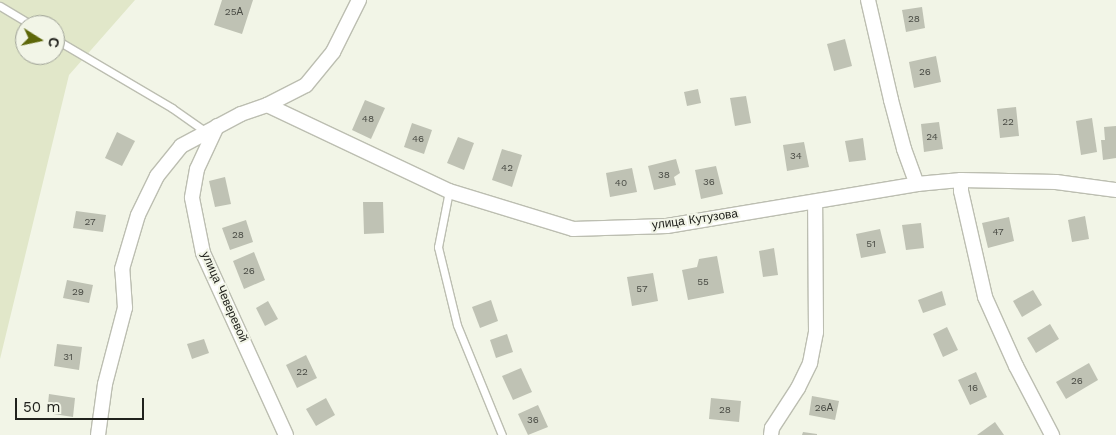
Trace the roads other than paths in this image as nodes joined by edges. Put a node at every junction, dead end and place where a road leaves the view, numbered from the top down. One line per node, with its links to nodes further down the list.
1 (359, 0): 6 (street)
2 (868, 0): 9 (street)
3 (0, 6): 4 (lane)
4 (15, 15)
5 (65, 44): 7 (lane)
6 (266, 105): 7 (street); 11 (street, улица Кутузова)
7 (212, 129): 13 (street); 14 (street, улица Чеверевой)
8 (961, 180): 9 (street, улица Кутузова); 10 (street, улица Кутузова); 17 (street)
9 (917, 184): 12 (street, улица Кутузова)
10 (1116, 190)
11 (450, 191): 12 (street, улица Кутузова); 15 (lane)
12 (815, 202): 16 (street)
13 (98, 435)
14 (286, 435)
15 (502, 435)
16 (771, 435)
17 (1052, 435)

